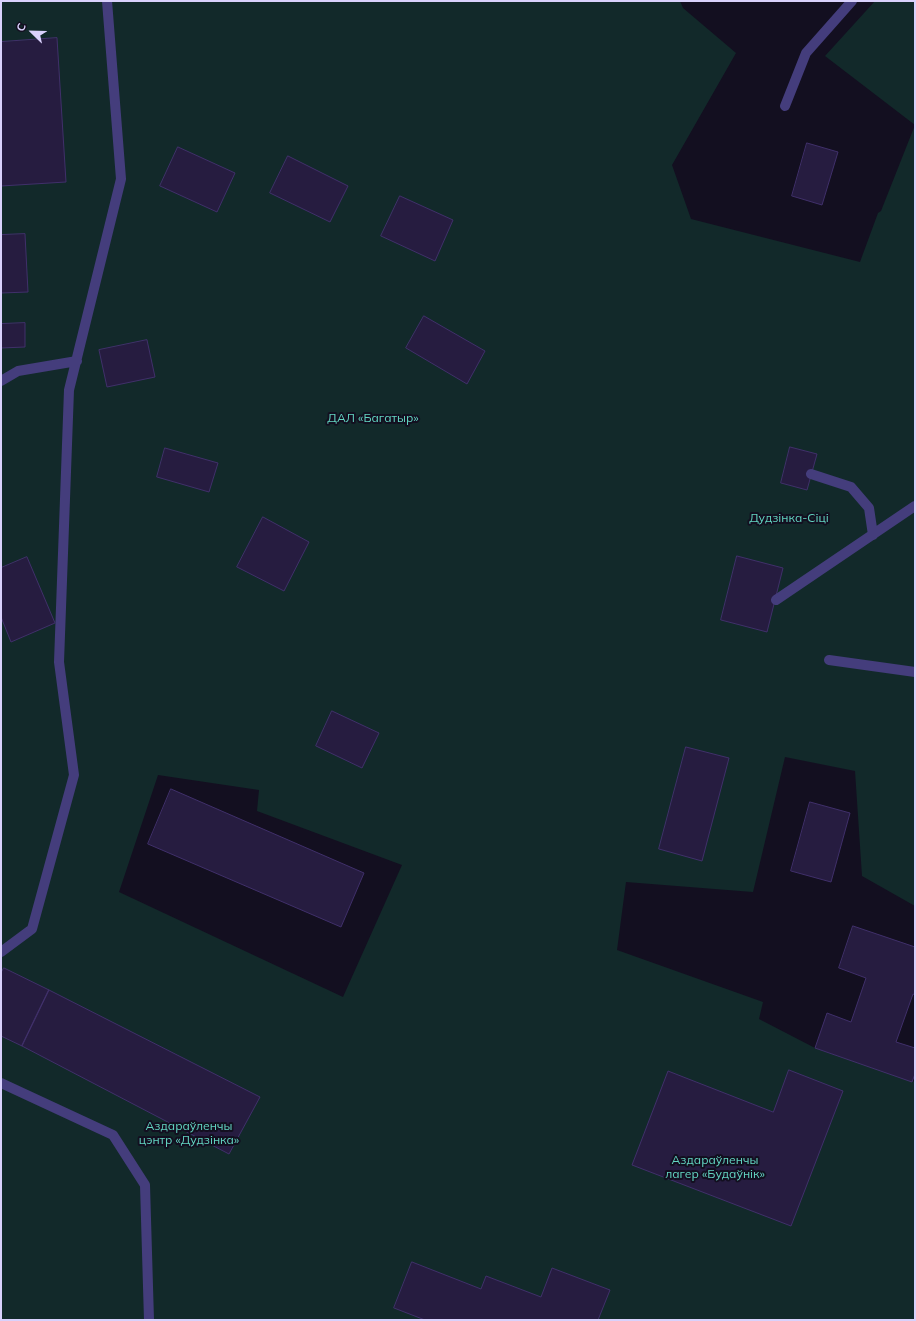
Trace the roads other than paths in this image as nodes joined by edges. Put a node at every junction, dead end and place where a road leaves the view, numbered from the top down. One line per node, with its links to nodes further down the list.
1 (107, 1): 4 (lane)
2 (852, 1): 3 (lane)
3 (785, 106)
4 (77, 361): 5 (lane); 12 (lane)
5 (1, 380)
6 (811, 474): 8 (lane)
7 (915, 506): 8 (lane)
8 (873, 535): 9 (lane)
9 (776, 600)
10 (829, 660): 11 (lane)
11 (915, 672)
12 (1, 952)
13 (1, 1083): 14 (lane)
14 (149, 1320)

